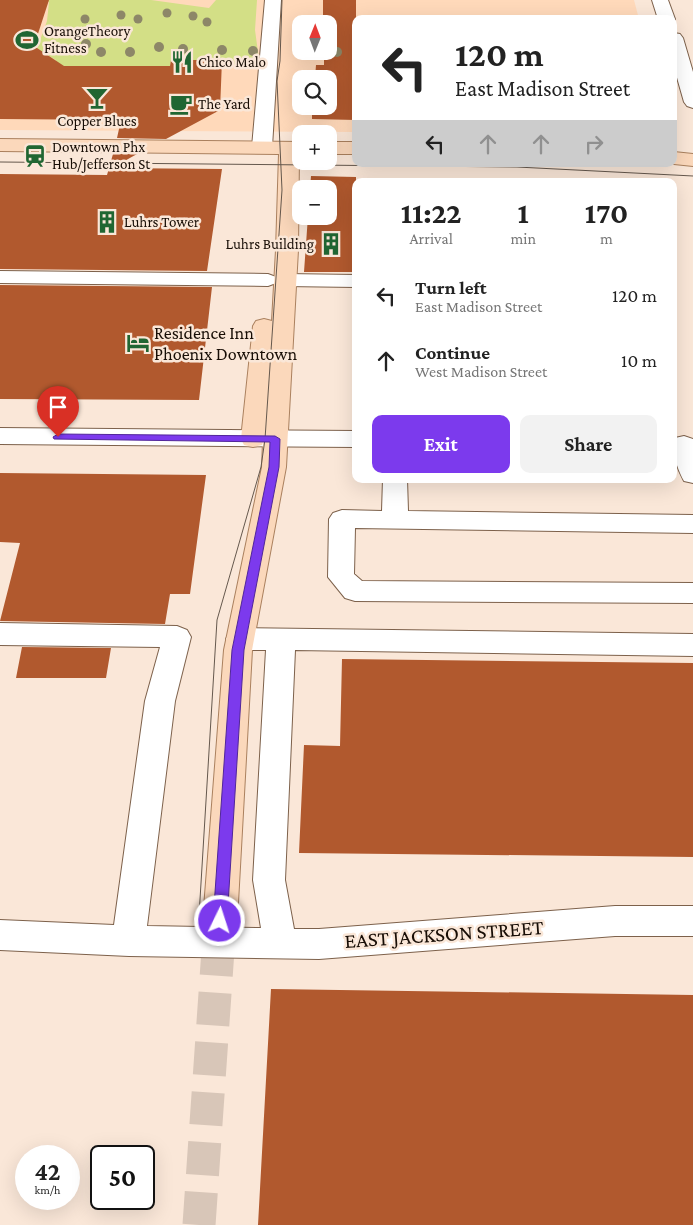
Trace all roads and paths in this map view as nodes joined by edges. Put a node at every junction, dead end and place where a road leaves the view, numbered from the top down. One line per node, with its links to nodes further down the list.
1 (272, 0): 7 (street)
2 (660, 0): 3 (street)
3 (666, 15)
4 (677, 48): 5 (street)
5 (693, 102)
6 (0, 145): 7 (main road)
7 (282, 147): 13 (main road)
8 (337, 148): 9 (main road)
9 (352, 148)
10 (677, 158): 11 (main road)
11 (693, 160)
12 (0, 277): 13 (street)
13 (276, 280): 14 (street); 16 (main road)
14 (352, 281)
15 (0, 436): 16 (street)
16 (257, 439): 17 (street); 25 (main road)
17 (352, 440)
18 (684, 444): 19 (street)
19 (693, 475)
20 (395, 483): 21 (street)
21 (395, 520): 22 (street); 23 (street)
22 (693, 524)
23 (693, 593)
24 (0, 634): 31 (street)
25 (240, 639): 26 (street); 28 (main road)
26 (281, 640): 27 (street); 32 (street)
27 (693, 645)
28 (220, 921)
29 (693, 921): 32 (street, EAST JACKSON STREET)
30 (0, 935): 31 (street, EAST JACKSON STREET)
31 (129, 941): 32 (street, EAST JACKSON STREET)
32 (280, 944)

